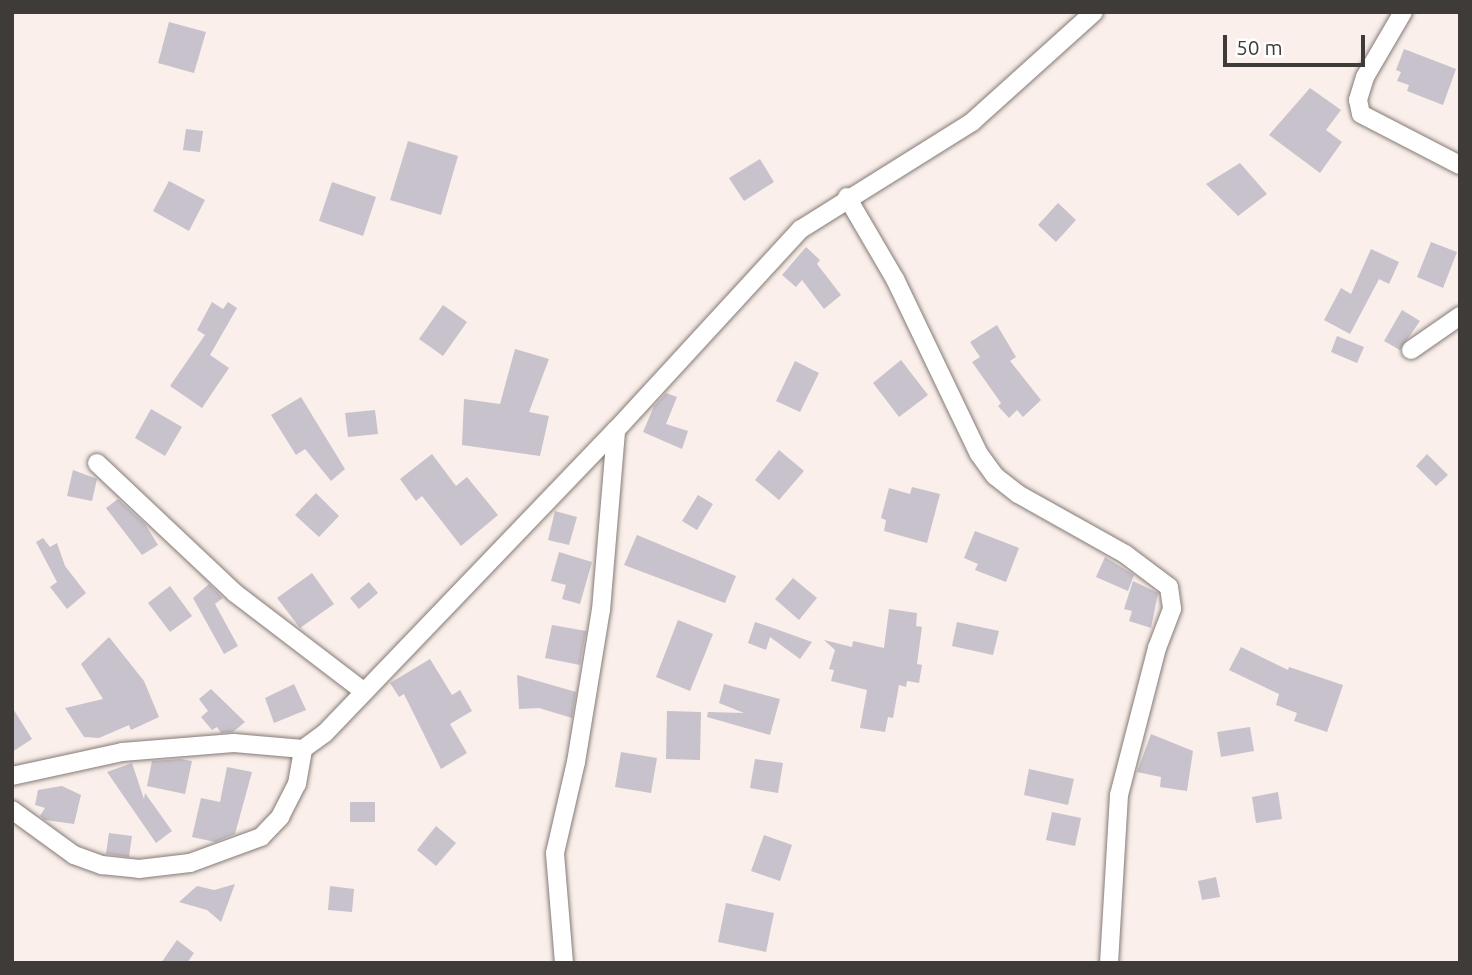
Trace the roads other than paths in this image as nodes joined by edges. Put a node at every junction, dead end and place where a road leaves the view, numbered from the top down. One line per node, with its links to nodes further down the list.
1 (1094, 12): 4 (street)
2 (1403, 12): 3 (street)
3 (1460, 165)
4 (847, 197): 7 (street); 14 (street)
5 (1460, 316): 6 (street)
6 (1411, 350)
7 (616, 429): 9 (street); 13 (street)
8 (97, 463): 9 (street)
9 (362, 690): 10 (street)
10 (303, 749): 11 (street); 12 (street)
11 (12, 776)
12 (12, 810)
13 (564, 963)
14 (1109, 963)

